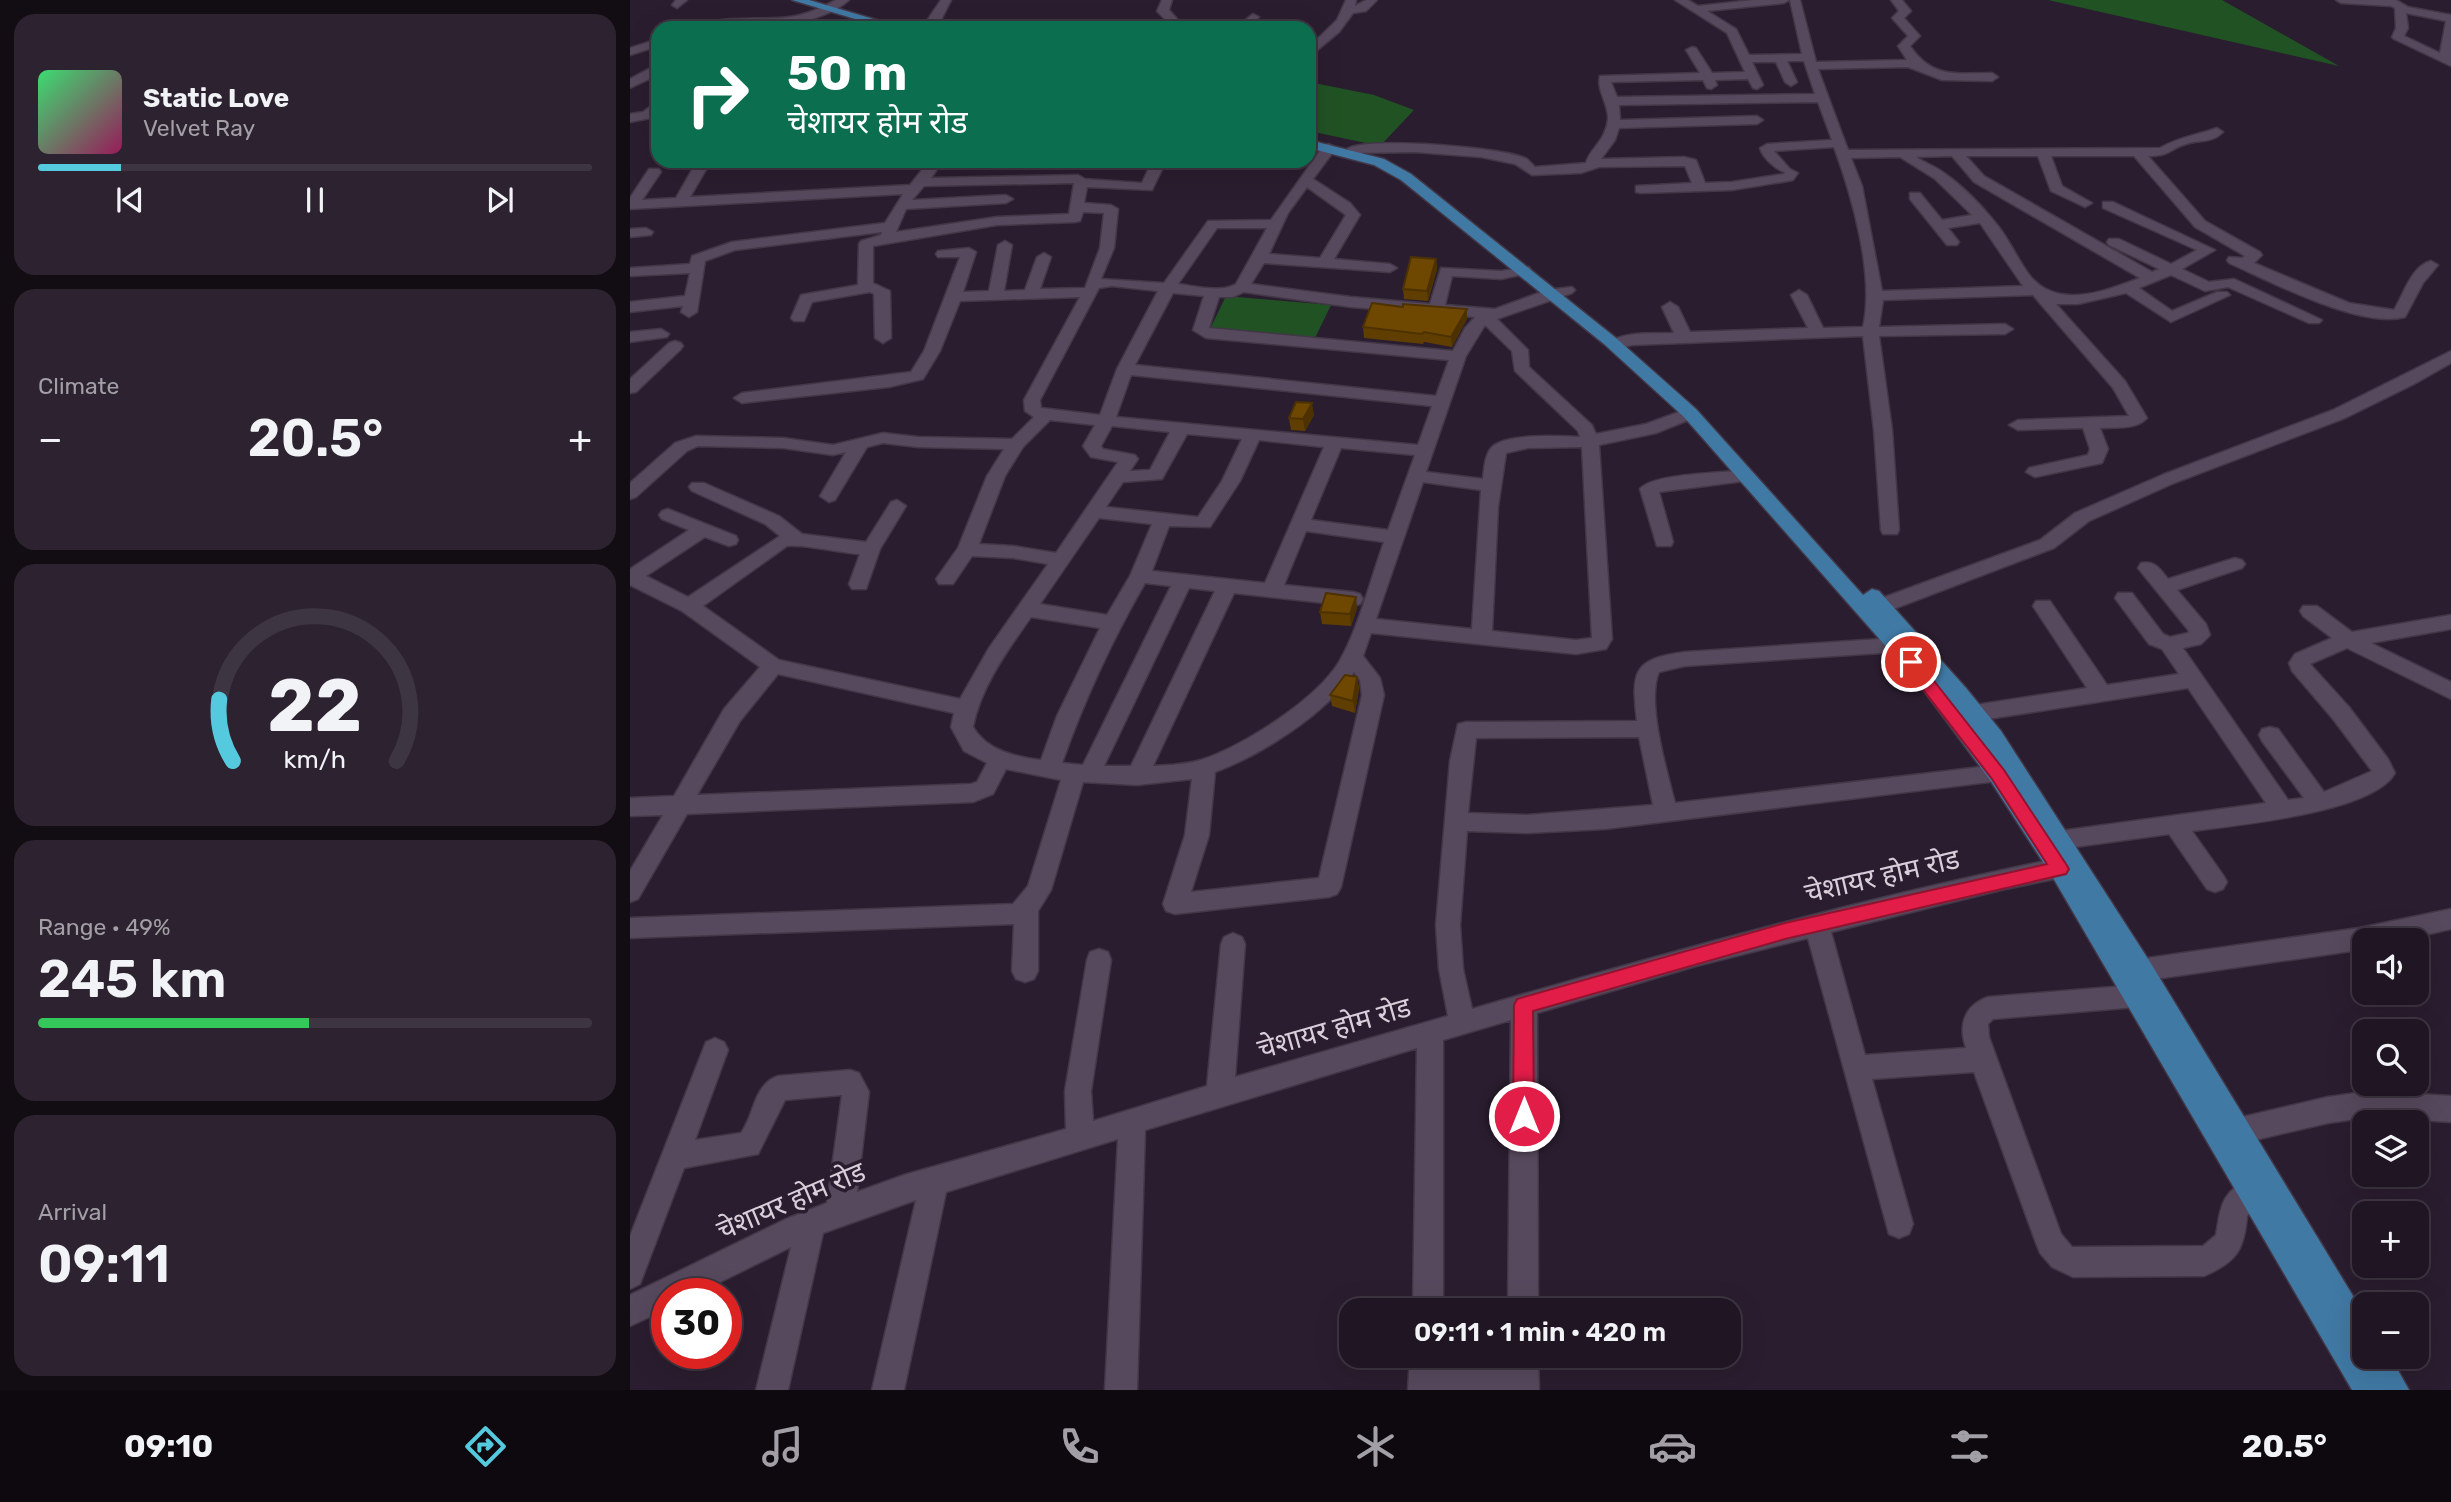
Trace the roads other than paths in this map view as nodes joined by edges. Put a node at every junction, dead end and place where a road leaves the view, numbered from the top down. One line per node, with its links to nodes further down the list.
1 (781, 0): 17 (main road)
2 (797, 0): 17 (main road)
3 (844, 0): 17 (street)
4 (946, 0): 25 (street)
5 (1167, 0): 26 (street)
6 (1372, 0): 13 (street)
7 (1681, 0): 16 (street)
8 (1774, 0): 9 (street); 14 (street)
9 (1784, 0)
10 (1896, 0): 37 (street)
11 (2340, 0): 12 (street)
12 (2395, 4): 21 (street); 34 (street)
13 (1350, 5): 28 (street)
14 (1730, 5): 16 (street); 18 (street)
15 (1795, 5): 18 (street); 36 (street)
16 (1698, 9): 20 (street)
17 (826, 11): 22 (street); 23 (main road); 24 (main road)
18 (1741, 16): 20 (street)
19 (1253, 17): 27 (street)
20 (1716, 19): 35 (street)
21 (2451, 20): 34 (street)
22 (802, 21)
23 (860, 21)
24 (868, 21)
25 (935, 21)
26 (1178, 21)
27 (1249, 21)
28 (1316, 44)
29 (651, 45): 31 (street)
30 (1692, 50): 40 (street)
31 (630, 54): 32 (street)
32 (651, 55)
33 (1780, 58): 35 (street); 36 (street); 43 (street)
34 (2448, 60)
35 (1743, 61): 38 (street)
36 (1810, 61): 37 (street); 45 (street)
37 (1917, 65): 42 (street)
38 (1753, 75): 40 (street); 47 (street)
39 (651, 76): 44 (street)
40 (1708, 76): 41 (street); 46 (street)
41 (1646, 77): 48 (street); 49 (street)
42 (1992, 77)
43 (1791, 82)
44 (630, 84)
45 (1822, 98): 47 (street); 58 (street)
46 (1715, 99): 47 (street); 48 (street)
47 (1762, 99)
48 (1650, 100): 49 (street)
49 (1612, 101): 53 (street)
50 (651, 111): 51 (street)
51 (630, 118)
52 (1757, 120): 53 (street)
53 (1612, 124): 63 (street)
54 (2217, 132): 61 (street)
55 (1316, 140): 57 (main road)
56 (1319, 146): 96 (main road)
57 (1354, 149): 63 (street); 96 (main road)
58 (1841, 149): 62 (street); 72 (street); 116 (street)
59 (2043, 151): 60 (street); 61 (street); 77 (street)
60 (1956, 152): 62 (street); 103 (street)
61 (2137, 152): 97 (street)
62 (1904, 153): 82 (street)
63 (1592, 164): 72 (street)
64 (700, 168): 76 (street)
65 (931, 168): 71 (street)
66 (1156, 168): 70 (street)
67 (1310, 168): 69 (street)
68 (654, 172): 78 (street)
69 (1305, 179): 83 (street); 95 (street)
70 (1081, 183): 71 (street); 81 (street)
71 (918, 185): 76 (street); 79 (street)
72 (1700, 188): 73 (street)
73 (1641, 189)
74 (1915, 196): 84 (street)
75 (1006, 200): 79 (street)
76 (681, 202): 78 (street)
77 (2085, 203)
78 (631, 205)
79 (901, 205): 86 (street)
80 (2109, 205): 91 (street)
81 (1077, 207): 86 (street); 108 (street)
82 (1983, 218): 84 (street); 111 (street)
83 (1275, 223): 94 (street); 104 (street)
84 (1938, 225): 89 (street)
85 (646, 232): 87 (street)
86 (889, 232): 99 (street); 107 (street)
87 (630, 233)
88 (2112, 241): 101 (street)
89 (1952, 242)
90 (1005, 245): 113 (street)
91 (2208, 250): 97 (street); 101 (street)
92 (943, 254): 117 (street)
93 (1044, 257): 112 (street)
94 (1260, 258): 95 (street); 105 (street)
95 (1325, 263): 100 (street)
96 (1523, 264): 110 (main road); 120 (street)
97 (2244, 264): 98 (street)
98 (2431, 265)
99 (698, 268): 102 (street); 118 (street)
100 (1390, 268)
101 (2172, 271): 103 (street); 123 (street)
102 (630, 272)
103 (2153, 279): 106 (street)
104 (1168, 287): 108 (street); 109 (street); 137 (street)
105 (1242, 287): 109 (street); 120 (street)
106 (2127, 287): 111 (street); 115 (street)
107 (868, 288): 122 (street); 130 (street)
108 (1091, 288): 112 (street); 142 (street)
109 (1213, 292): 133 (street)
110 (1559, 292): 121 (street); 131 (main road)
111 (2039, 292): 116 (street); 144 (street)
112 (1031, 294): 113 (street)
113 (996, 295): 117 (street)
114 (1799, 295): 127 (street)
115 (2222, 295)
116 (1875, 296): 125 (street)
117 (954, 297): 139 (street)
118 (630, 307)
119 (1670, 307): 129 (street)
120 (1436, 309): 121 (street)
121 (1490, 316): 133 (street); 149 (street)
122 (799, 318)
123 (2314, 320)
124 (2005, 329): 125 (street)
125 (1870, 331): 127 (street); 169 (street)
126 (661, 334): 128 (street)
127 (1819, 335): 129 (street)
128 (630, 337)
129 (1684, 337): 131 (street)
130 (883, 338)
131 (1623, 343): 141 (main road); 189 (main road)
132 (676, 346): 136 (street)
133 (1458, 356): 140 (street)
134 (2451, 356): 189 (street)
135 (630, 364): 136 (street)
136 (656, 364): 138 (street)
137 (1125, 369): 140 (street); 143 (street)
138 (630, 388)
139 (742, 398)
140 (1441, 402): 152 (street)
141 (1690, 413): 149 (street); 155 (main road)
142 (1046, 415): 143 (street); 151 (street)
143 (1106, 421): 146 (street); 156 (street)
144 (2090, 423): 145 (street); 153 (street)
145 (2018, 425)
146 (1181, 428): 147 (street); 156 (street)
147 (1252, 435): 148 (street); 166 (street)
148 (1335, 442): 152 (street); 167 (street)
149 (1590, 442): 157 (street); 196 (street)
150 (860, 444): 151 (street); 159 (street); 160 (street)
151 (1016, 444): 175 (street)
152 (1424, 451): 154 (street)
153 (2035, 472)
154 (1416, 476): 157 (street); 170 (street)
155 (1746, 476): 173 (street); 199 (main road)
156 (1119, 477): 164 (street)
157 (1490, 485): 196 (street)
158 (698, 487): 171 (street)
159 (630, 493)
160 (829, 496)
161 (630, 503): 163 (street)
162 (897, 506): 174 (street)
163 (630, 510)
164 (1094, 512): 166 (street); 176 (street)
165 (668, 515): 168 (street)
166 (1162, 521): 179 (street)
167 (1300, 524): 170 (street); 185 (street)
168 (704, 529): 172 (street); 188 (street)
169 (1891, 530)
170 (1395, 537): 187 (street)
171 (796, 539): 174 (street); 188 (street)
172 (729, 540)
173 (1664, 542)
174 (872, 549): 182 (street)
175 (967, 549): 176 (street); 180 (street)
176 (1058, 560): 191 (street)
177 (2235, 564): 184 (street)
178 (2148, 568): 184 (street)
179 (1140, 576): 181 (street); 194 (street)
180 (946, 579)
181 (1183, 581): 183 (street); 212 (street)
182 (859, 584)
183 (1227, 586): 185 (street); 214 (street)
184 (2164, 587): 198 (street)
185 (1272, 590): 187 (street)
186 (2125, 598): 198 (street)
187 (1373, 600): 195 (street)
188 (689, 606): 201 (street)
189 (1881, 606): 206 (main road)
190 (2043, 606): 204 (street)
191 (1026, 610): 194 (street); 205 (street)
192 (2310, 611): 197 (street)
193 (2451, 622): 197 (street)
194 (1112, 623): 211 (street)
195 (1364, 625): 196 (street); 200 (street)
196 (1482, 637)
197 (2348, 640): 203 (street); 215 (street)
198 (2169, 644): 202 (street)
199 (1896, 645): 207 (street); 213 (main road)
200 (1353, 658): 210 (street); 210 (street)
201 (773, 666): 205 (street); 216 (street)
202 (2192, 680): 204 (street); 218 (street)
203 (2451, 691)
204 (2103, 695): 206 (street)
205 (966, 708): 209 (street)
206 (1975, 713): 222 (main road)
207 (1648, 729): 219 (street); 220 (street)
208 (2270, 735): 215 (street)
209 (1001, 758): 211 (street); 216 (street)
210 (1204, 767): 214 (street)
211 (1048, 770): 212 (street)
212 (1082, 774): 214 (street); 226 (street)
213 (1998, 774): 219 (street); 223 (main road)
214 (1137, 776)
215 (2320, 803): 218 (street)
216 (678, 805): 217 (street); 225 (street)
217 (630, 807)
218 (2284, 811): 221 (street)
219 (1666, 814): 220 (street)
220 (1457, 822): 236 (street)
221 (2174, 824): 222 (street); 224 (street)
222 (2060, 840): 223 (main road)
223 (2068, 867): 228 (street, चेशायर होम रोड); 232 (main road); 234 (main road)
224 (2215, 882)
225 (630, 892)
226 (1026, 909): 229 (street); 233 (street)
227 (2451, 919): 232 (street)
228 (1816, 924): 235 (street, चेशायर होम रोड); 240 (street)
229 (630, 928)
230 (1233, 944): 241 (street)
231 (1099, 960): 245 (street)
232 (2141, 970): 244 (main road)
233 (1025, 971)
234 (2137, 996): 239 (street); 248 (main road)
235 (1524, 1005): 236 (street, चेशायर होम रोड); 254 (street)
236 (1462, 1023): 237 (street, चेशायर होम रोड)
237 (1430, 1032): 241 (street, चेशायर होम रोड); 253 (street)
238 (715, 1050): 246 (street)
239 (1983, 1059): 240 (street); 248 (street)
240 (1855, 1068): 251 (street)
241 (1220, 1095): 243 (street, चेशायर होम रोड)
242 (2451, 1109): 244 (street)
243 (1132, 1122): 245 (street, चेशायर होम रोड); 262 (street)
244 (2238, 1132): 256 (main road)
245 (1080, 1138): 247 (street, चेशायर होम रोड)
246 (674, 1156): 249 (street); 252 (street)
247 (934, 1182): 249 (street, चेशायर होम रोड); 261 (street)
248 (2252, 1192): 263 (main road)
249 (841, 1212): 250 (street, चेशायर होम रोड)
250 (811, 1223): 255 (street, चेशायर होम रोड); 260 (street)
251 (1899, 1224)
252 (630, 1274)
253 (1427, 1298)
254 (1523, 1298)
255 (630, 1311)
256 (2352, 1322)
257 (2381, 1369): 264 (main road)
258 (1425, 1374): 259 (street)
259 (1523, 1374)
260 (772, 1390)
261 (888, 1390)
262 (1121, 1390)
263 (2369, 1390)
264 (2393, 1390)

